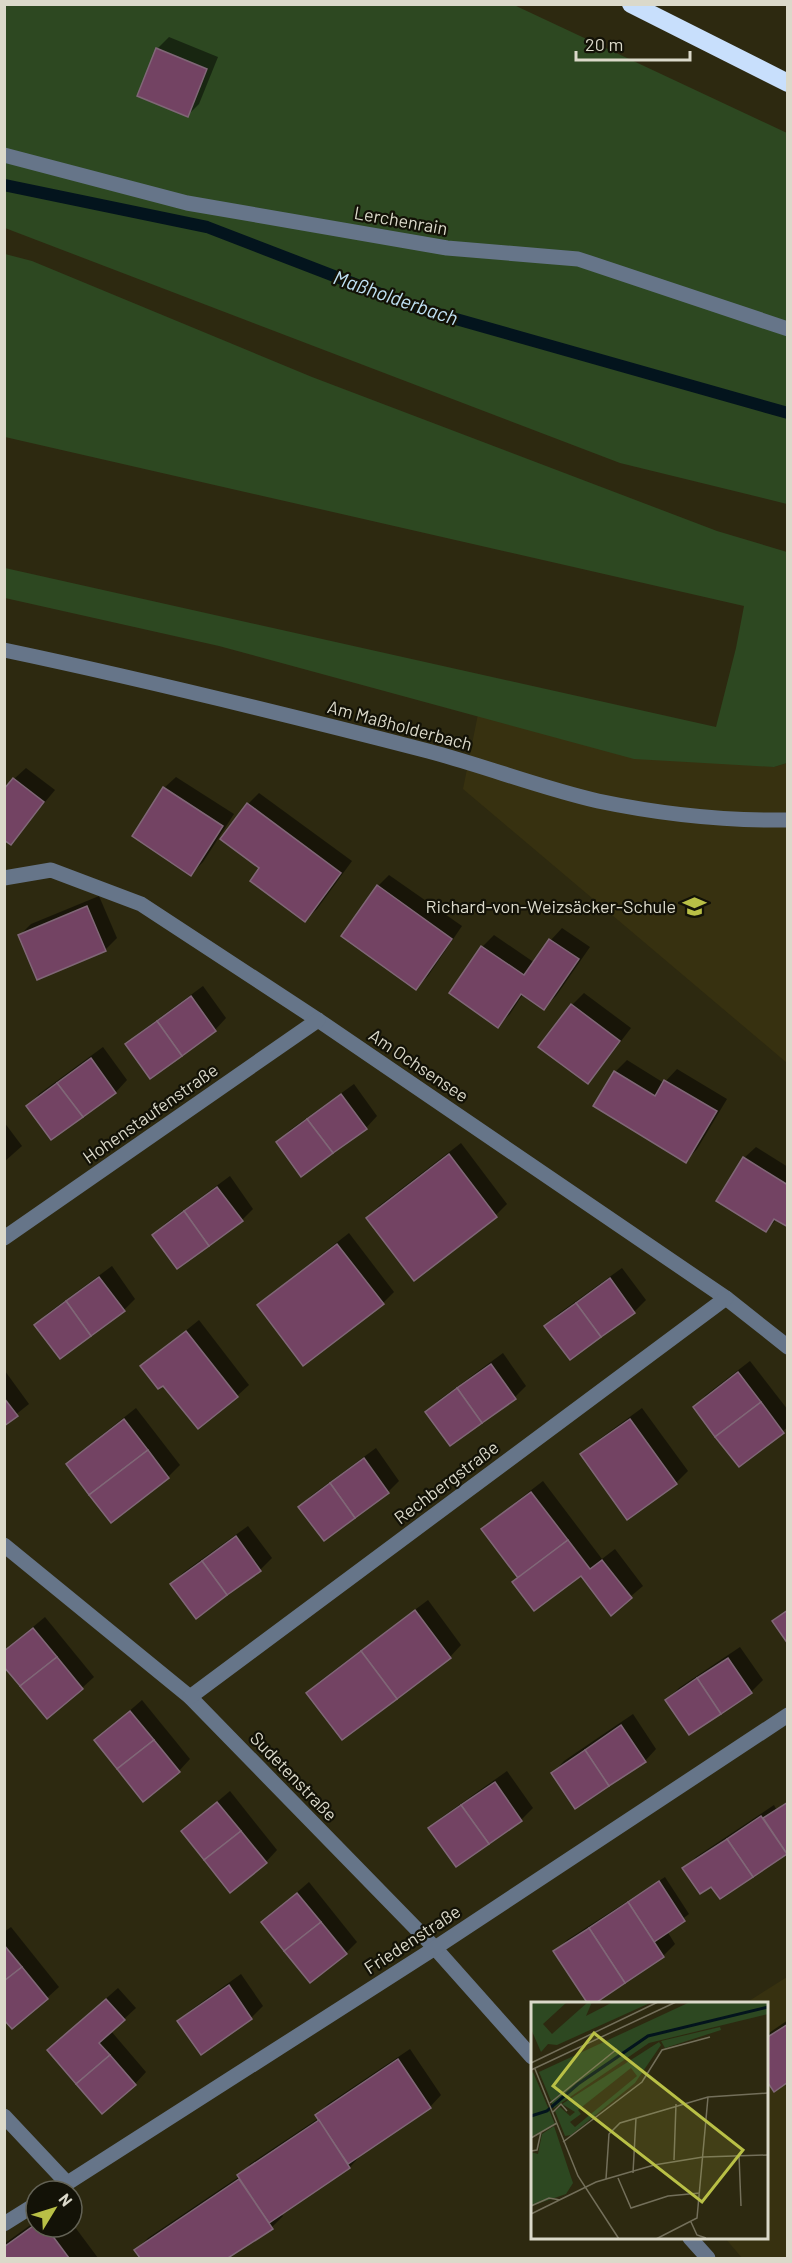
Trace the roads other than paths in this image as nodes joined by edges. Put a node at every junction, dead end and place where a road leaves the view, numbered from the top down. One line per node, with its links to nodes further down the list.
1 (631, 4): 2 (highway)
2 (788, 83)
3 (4, 155): 4 (street, Lerchenrain)
4 (788, 329)
5 (4, 650): 6 (street, Am Maßholderbach)
6 (788, 820)
7 (4, 878): 8 (street, Am Ochsensee)
8 (318, 1020): 9 (street, Hohenstaufenstraße); 10 (street, Am Ochsensee)
9 (4, 1238)
10 (726, 1298): 11 (street, Am Ochsensee); 13 (street, Rechbergstraße)
11 (788, 1347)
12 (4, 1545): 13 (street, Sudetenstraße)
13 (190, 1697): 15 (street, Sudetenstraße)
14 (788, 1715): 15 (street, Friedenstraße)
15 (435, 1948): 16 (street, Sudetenstraße); 19 (street, Friedenstraße)
16 (531, 2056)
17 (4, 2116): 18 (street)
18 (55, 2179)
19 (74, 2179)
20 (24, 2212): 21 (street)
21 (4, 2224)
22 (691, 2239): 23 (street)
23 (708, 2259)

